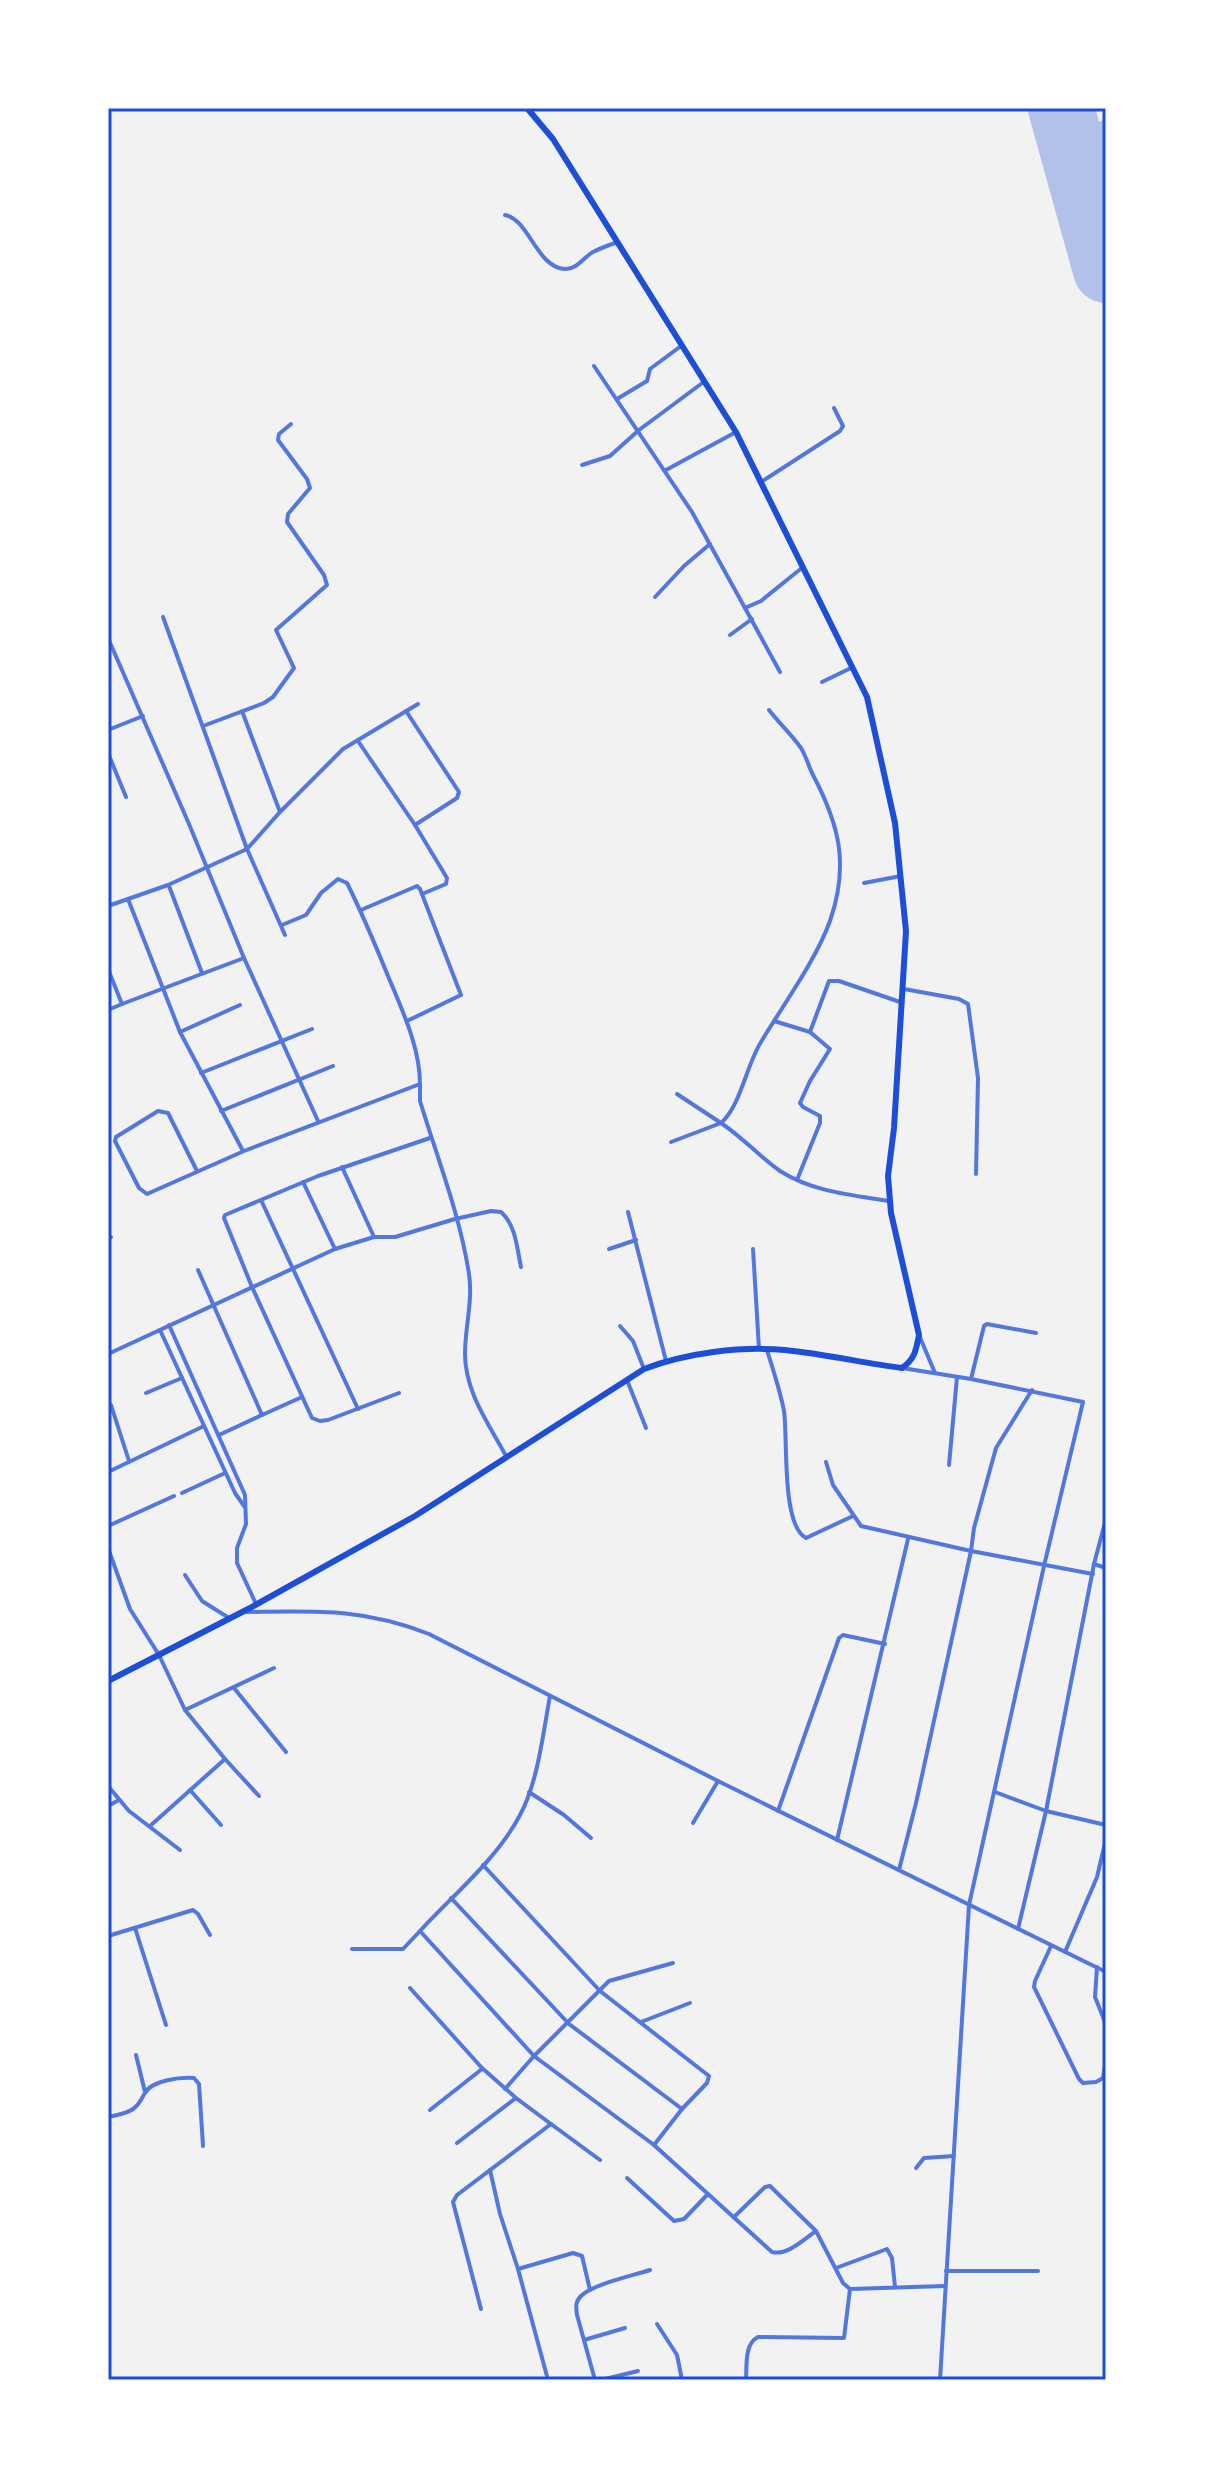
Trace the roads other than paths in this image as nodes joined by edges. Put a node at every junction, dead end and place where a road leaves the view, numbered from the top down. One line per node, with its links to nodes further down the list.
1 (527, 108): 3 (main road)
2 (505, 215): 3 (street)
3 (618, 242): 4 (main road)
4 (681, 346): 6 (main road); 7 (street)
5 (594, 366): 7 (street)
6 (705, 381): 10 (street); 11 (main road)
7 (617, 399): 10 (street)
8 (834, 408): 14 (street)
9 (291, 424): 28 (street)
10 (639, 430): 12 (street); 13 (street)
11 (736, 432): 13 (street); 14 (main road)
12 (582, 465)
13 (666, 470): 15 (street)
14 (761, 482): 16 (main road)
15 (710, 544): 17 (street); 18 (street)
16 (803, 567): 18 (street); 23 (main road)
17 (655, 597)
18 (745, 608): 20 (street)
19 (163, 617): 31 (street)
20 (752, 619): 21 (street); 24 (street)
21 (730, 635)
22 (108, 638): 30 (street)
23 (853, 667): 25 (street); 40 (main road)
24 (780, 672)
25 (822, 682)
26 (418, 704): 29 (street)
27 (769, 710): 59 (street)
28 (242, 711): 31 (street); 36 (street)
29 (406, 711): 33 (street); 37 (street)
30 (143, 716): 32 (street); 39 (street)
31 (203, 726): 38 (street)
32 (108, 730)
33 (358, 741): 36 (street); 37 (street)
34 (108, 753): 35 (street)
35 (126, 797)
36 (280, 812): 38 (street)
37 (415, 825): 43 (street)
38 (247, 849): 39 (street); 47 (street)
39 (208, 867): 42 (street); 49 (street)
40 (901, 876): 41 (street); 53 (main road)
41 (864, 883)
42 (168, 885): 44 (street); 51 (street)
43 (422, 894): 46 (street); 58 (street)
44 (128, 899): 45 (street); 52 (street)
45 (108, 906)
46 (361, 910): 47 (street); 58 (street)
47 (281, 925): 48 (street)
48 (285, 935)
49 (244, 958): 51 (street); 63 (street)
50 (108, 969): 55 (street)
51 (202, 973): 52 (street)
52 (162, 988): 55 (street); 61 (street)
53 (904, 989): 54 (main road); 77 (street)
54 (902, 1003): 62 (street); 81 (main road)
55 (122, 1004): 57 (street)
56 (240, 1005): 61 (street)
57 (108, 1010)
58 (407, 1021): 67 (street)
59 (773, 1021): 62 (street); 71 (street)
60 (312, 1029): 63 (street)
61 (180, 1032): 65 (street)
62 (810, 1032): 78 (street)
63 (283, 1041): 65 (street); 66 (street)
64 (333, 1066): 66 (street)
65 (201, 1073): 69 (street)
66 (300, 1079): 69 (street); 70 (street)
67 (420, 1084): 70 (street); 72 (street)
68 (677, 1094): 71 (street)
69 (221, 1111): 74 (street)
70 (318, 1121): 74 (street)
71 (721, 1123): 73 (street); 78 (street)
72 (431, 1138): 75 (street); 83 (street)
73 (671, 1142)
74 (244, 1151): 76 (street)
75 (342, 1167): 79 (street); 84 (street)
76 (197, 1171): 76 (street)
77 (976, 1174)
78 (797, 1180): 81 (street)
79 (302, 1182): 80 (street); 86 (street)
80 (261, 1200): 90 (street); 92 (street)
81 (889, 1201): 98 (main road)
82 (628, 1212): 85 (street)
83 (455, 1219): 84 (street); 89 (street); 119 (street)
84 (374, 1237): 86 (street)
85 (636, 1240): 87 (street); 101 (street)
86 (335, 1249): 90 (street)
87 (609, 1249)
88 (753, 1249): 99 (street)
89 (521, 1267)
90 (292, 1269): 92 (street); 114 (street)
91 (198, 1270): 93 (street)
92 (252, 1287): 93 (street); 112 (street)
93 (213, 1305): 94 (street); 115 (street)
94 (169, 1325): 96 (street); 118 (street)
95 (620, 1326): 103 (street)
96 (160, 1330): 100 (street); 106 (street)
97 (1036, 1333): 107 (street)
98 (919, 1335): 102 (main road); 104 (street)
99 (763, 1350): 101 (main road); 102 (main road); 128 (street)
100 (108, 1354)
101 (666, 1361): 103 (main road)
102 (902, 1368): 104 (street)
103 (644, 1369): 108 (main road)
104 (935, 1373): 105 (street)
105 (957, 1377): 107 (street); 122 (street)
106 (182, 1378): 110 (street); 116 (street)
107 (971, 1379): 109 (street)
108 (627, 1380): 117 (street); 119 (main road)
109 (1032, 1390): 133 (street); 135 (street)
110 (146, 1393)
111 (399, 1393): 114 (street)
112 (302, 1397): 114 (street); 115 (street)
113 (111, 1405): 120 (street)
114 (358, 1409)
115 (262, 1415): 118 (street)
116 (204, 1426): 120 (street); 124 (street)
117 (646, 1428)
118 (219, 1435): 127 (street)
119 (507, 1458): 139 (main road)
120 (129, 1461): 123 (street)
121 (826, 1462): 128 (street)
122 (949, 1465)
123 (108, 1472)
124 (225, 1473): 125 (street); 127 (street)
125 (182, 1493)
126 (174, 1496): 130 (street)
127 (245, 1508): 139 (street)
128 (853, 1516): 131 (street)
129 (1106, 1519): 134 (street)
130 (108, 1526)
131 (908, 1538): 133 (street); 142 (street)
132 (108, 1548): 143 (street)
133 (971, 1551): 135 (street); 170 (street)
134 (1094, 1564): 136 (street); 137 (street)
135 (1044, 1566): 137 (street); 155 (street)
136 (1106, 1568)
137 (1093, 1574): 160 (street)
138 (185, 1575): 141 (street)
139 (256, 1604): 140 (main road)
140 (242, 1612): 141 (main road); 147 (street)
141 (229, 1618): 143 (main road)
142 (885, 1644): 159 (street); 167 (street)
143 (159, 1655): 145 (main road); 148 (street)
144 (274, 1668): 146 (street)
145 (108, 1681)
146 (234, 1688): 148 (street); 149 (street)
147 (550, 1696): 151 (street); 154 (street)
148 (185, 1710): 150 (street)
149 (286, 1752)
150 (225, 1759): 153 (street); 156 (street)
151 (718, 1781): 159 (street); 161 (street)
152 (108, 1786): 157 (street)
153 (190, 1790): 162 (street); 164 (street)
154 (529, 1792): 165 (street); 169 (street)
155 (995, 1792): 160 (street); 172 (street)
156 (259, 1796)
157 (119, 1800): 158 (street); 164 (street)
158 (108, 1806)
159 (778, 1811): 167 (street)
160 (1046, 1811): 163 (street); 174 (street)
161 (693, 1823)
162 (221, 1825)
163 (1106, 1825)
164 (150, 1826): 168 (street)
165 (591, 1838)
166 (1106, 1839): 180 (street)
167 (837, 1840): 170 (street)
168 (180, 1850)
169 (483, 1865): 171 (street); 185 (street)
170 (899, 1870): 172 (street)
171 (451, 1898): 175 (street); 189 (street)
172 (969, 1905): 174 (street); 205 (street)
173 (135, 1927): 176 (street); 177 (street); 190 (street)
174 (1018, 1929): 178 (street)
175 (420, 1931): 179 (street); 192 (street)
176 (210, 1935)
177 (108, 1936)
178 (1051, 1946): 180 (street); 193 (street)
179 (352, 1949)
180 (1065, 1952): 182 (street)
181 (673, 1963): 185 (street)
182 (1097, 1967): 183 (street); 188 (street)
183 (1106, 1972)
184 (410, 1988): 194 (street)
185 (600, 1991): 187 (street); 189 (street)
186 (690, 2003): 187 (street)
187 (641, 2022): 198 (street)
188 (1105, 2022)
189 (569, 2024): 192 (street); 198 (street)
190 (166, 2025)
191 (136, 2055): 196 (street)
192 (534, 2056): 195 (street); 203 (street)
193 (1106, 2060)
194 (482, 2068): 195 (street); 199 (street)
195 (505, 2089): 197 (street)
196 (145, 2092): 200 (street); 204 (street)
197 (516, 2098): 201 (street); 202 (street)
198 (682, 2109): 203 (street)
199 (430, 2110)
200 (108, 2117)
201 (551, 2124): 206 (street); 208 (street)
202 (457, 2143)
203 (654, 2145): 210 (street)
204 (203, 2146)
205 (954, 2156): 207 (street); 216 (street)
206 (600, 2160)
207 (916, 2168)
208 (490, 2170): 214 (street); 222 (street)
209 (627, 2178): 210 (street)
210 (708, 2194): 211 (street)
211 (733, 2217): 212 (street); 212 (street)
212 (816, 2231): 213 (street)
213 (836, 2268): 219 (street); 220 (street)
214 (518, 2269): 221 (street); 227 (street)
215 (650, 2270): 221 (street)
216 (946, 2271): 217 (street); 218 (street)
217 (1038, 2271)
218 (946, 2286): 219 (street); 231 (street)
219 (895, 2287): 220 (street)
220 (850, 2289): 230 (street)
221 (590, 2290): 225 (street)
222 (481, 2309)
223 (657, 2324): 229 (street)
224 (625, 2328): 225 (street)
225 (584, 2340): 228 (street)
226 (638, 2371): 228 (street)
227 (548, 2380)
228 (598, 2380)
229 (682, 2380)
230 (746, 2380)
231 (940, 2380)

